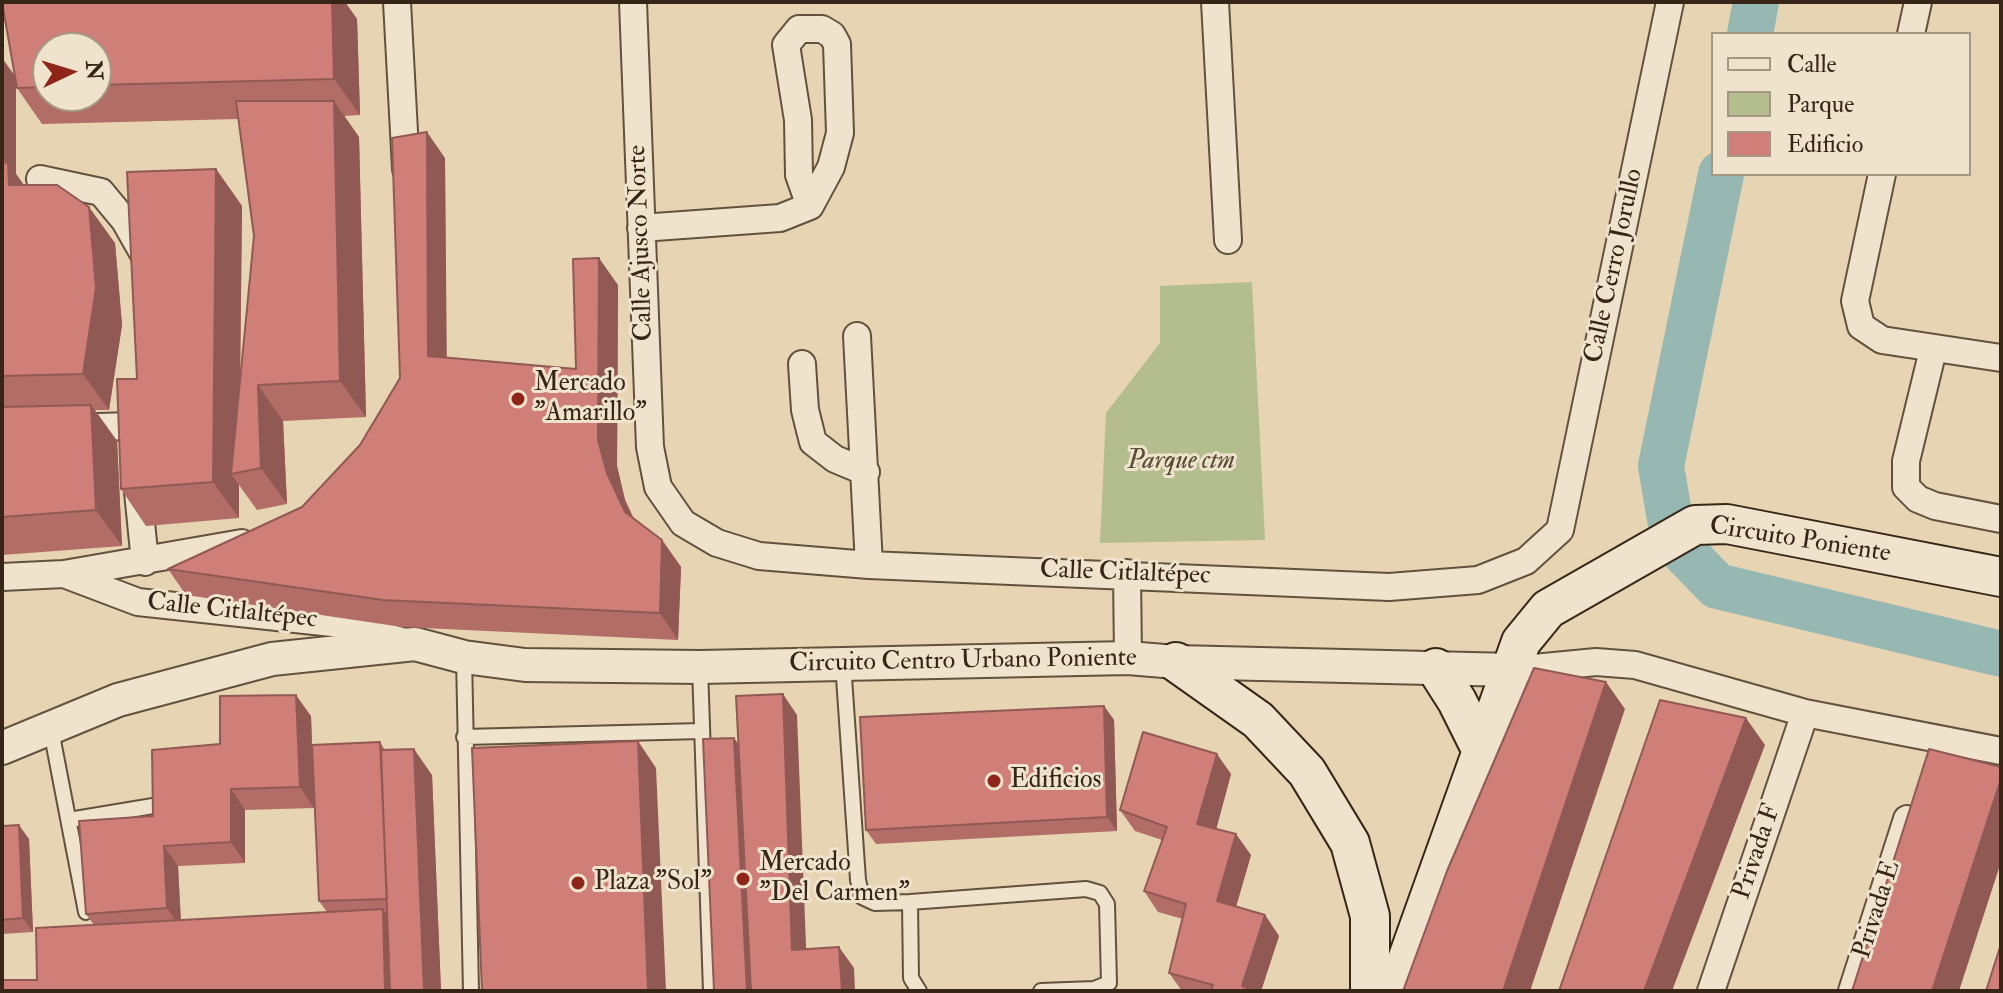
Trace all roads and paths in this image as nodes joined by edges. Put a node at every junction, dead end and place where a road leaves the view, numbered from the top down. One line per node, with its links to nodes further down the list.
1 (397, 2): 9 (street)
2 (633, 2): 11 (street, Calle Ajusco Norte)
3 (1215, 2): 12 (street)
4 (1670, 2): 24 (street, Calle Cerro Jorullo)
5 (1918, 2): 6 (street)
6 (1911, 32)
7 (1882, 176): 15 (street)
8 (40, 179): 13 (street)
9 (407, 193)
10 (810, 206): 10 (street); 11 (street)
11 (641, 228): 23 (street, Calle Ajusco Norte)
12 (1228, 240)
13 (150, 286)
14 (857, 336): 21 (street)
15 (1933, 350): 16 (street); 22 (street)
16 (2001, 358)
17 (802, 364): 21 (street)
18 (136, 398): 19 (street)
19 (131, 426): 20 (street); 26 (street)
20 (2, 430)
21 (866, 472): 27 (street)
22 (2001, 519)
23 (683, 523): 27 (street, Calle Citlaltépec)
24 (1560, 530): 28 (street, Calle Citlaltépec)
25 (260, 535): 26 (street)
26 (145, 562): 29 (street)
27 (869, 565): 28 (street, Calle Citlaltépec)
28 (1127, 573): 34 (street)
29 (64, 574): 30 (street, Calle Citlaltépec); 32 (street, Calle Citlaltépec)
30 (2, 577)
31 (2001, 577): 39 (main road, Circuito Poniente)
32 (415, 644): 33 (street, Circuito Centro Urbano Poniente); 43 (street)
33 (464, 657): 37 (street, Circuito Centro Urbano Poniente); 45 (lane)
34 (1128, 658): 35 (street, Circuito Centro Urbano Poniente); 36 (street, Circuito Centro Urbano Poniente)
35 (843, 662): 37 (street, Circuito Centro Urbano Poniente); 54 (lane)
36 (1176, 662): 38 (street, Circuito Centro Urbano Poniente); 57 (main road)
37 (700, 667): 44 (lane)
38 (1436, 668): 39 (street, Circuito Centro Urbano Poniente); 49 (main road)
39 (1513, 670): 40 (street); 49 (main road, Circuito Poniente)
40 (1669, 675): 41 (street); 42 (street)
41 (1660, 705)
42 (1805, 713): 46 (street); 61 (street, Privada F)
43 (51, 730): 47 (street); 53 (lane)
44 (702, 731): 45 (lane); 59 (lane)
45 (464, 737): 58 (lane)
46 (1933, 739): 48 (street); 50 (street)
47 (2, 748)
48 (2001, 751)
49 (1483, 753): 57 (main road, Circuito Poniente)
50 (1924, 768)
51 (1914, 798): 62 (street, Privada E)
52 (159, 805): 53 (lane)
53 (69, 820): 55 (lane)
54 (910, 902): 56 (lane); 60 (lane)
55 (86, 912)
56 (917, 990)
57 (1379, 990)
58 (471, 991)
59 (711, 991)
60 (1041, 991)
61 (1711, 991)
62 (1852, 991)

